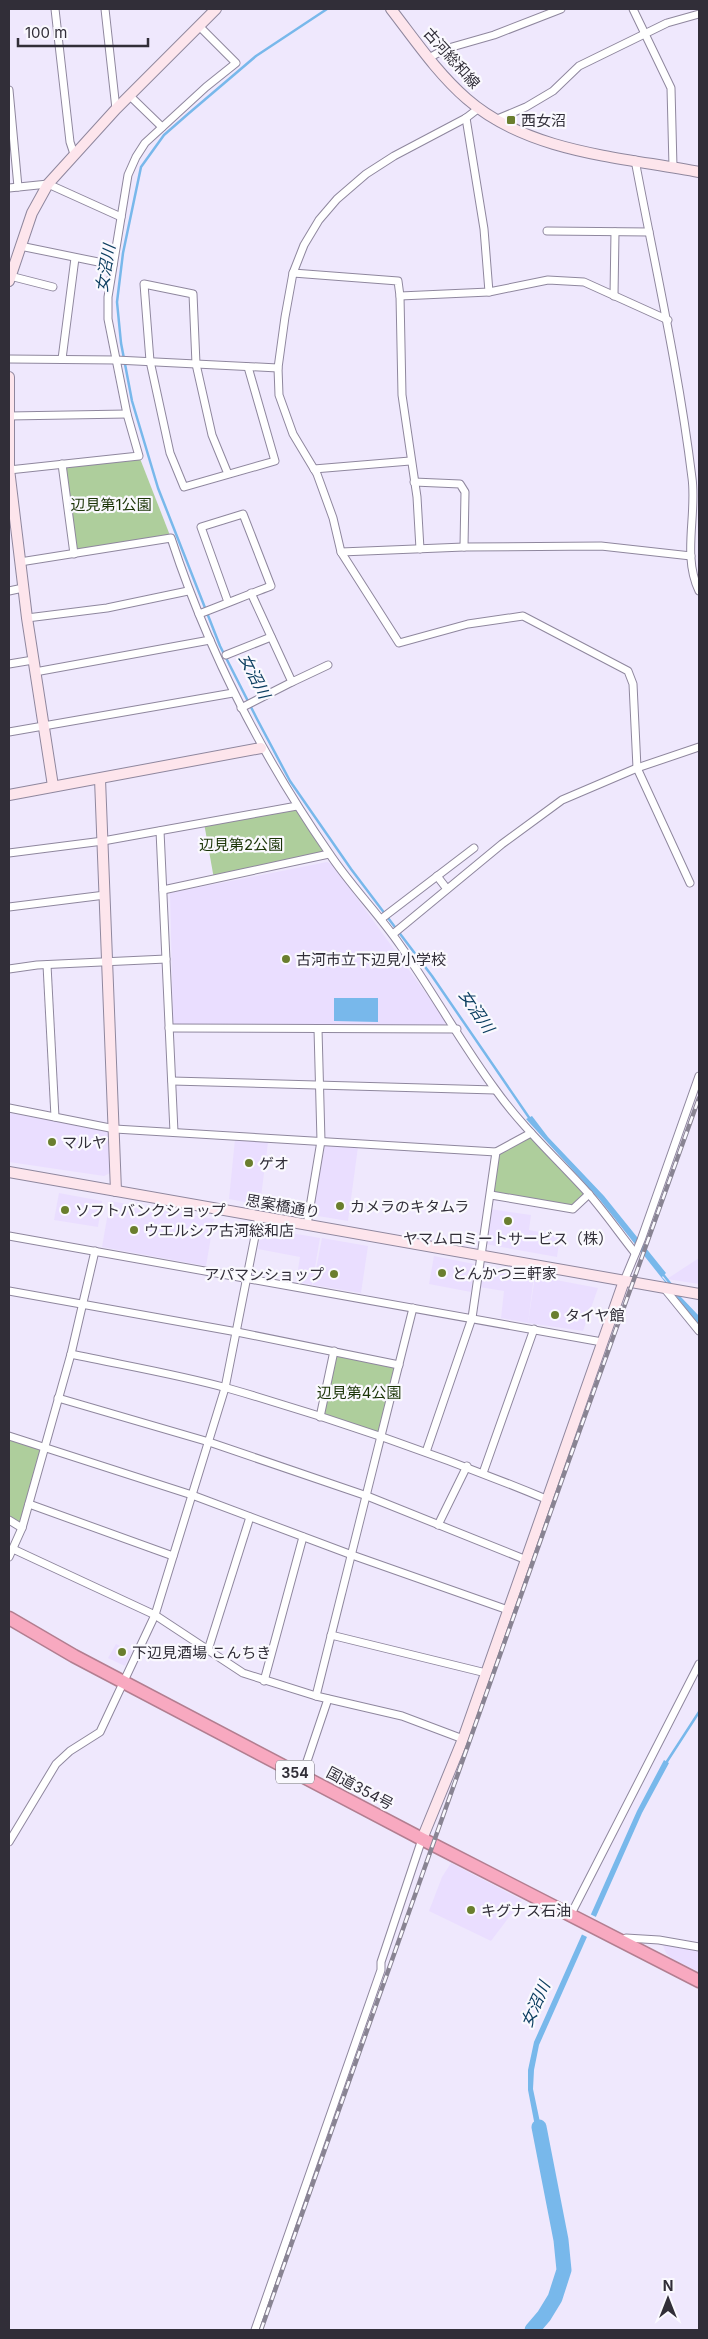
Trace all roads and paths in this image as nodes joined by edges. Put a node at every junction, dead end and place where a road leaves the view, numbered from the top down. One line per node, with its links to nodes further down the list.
1 (55, 9): 19 (street)
2 (216, 9): 8 (street)
3 (391, 9): 10 (street, 古河総和線)
4 (561, 9): 10 (street)
5 (633, 9): 9 (street)
6 (108, 10): 14 (street)
7 (699, 14): 9 (street)
8 (199, 26): 12 (street); 18 (street)
9 (645, 35): 16 (street); 21 (street)
10 (429, 58): 13 (street, 古河総和線)
11 (9, 90): 17 (street)
12 (130, 95): 14 (street); 18 (street)
13 (479, 108): 15 (street); 16 (street, 古河総和線)
14 (116, 109): 19 (street)
15 (466, 118): 33 (street); 36 (street)
16 (495, 120): 20 (street, 古河総和線)
17 (10, 124): 24 (street)
18 (162, 127): 26 (street)
19 (74, 154): 23 (street)
20 (635, 160): 21 (street, 古河総和線); 29 (street)
21 (673, 167): 22 (street, 古河総和線)
22 (699, 172)
23 (48, 184): 24 (street); 26 (street); 30 (street)
24 (18, 187): 25 (street)
25 (9, 188)
26 (121, 217): 32 (street)
27 (547, 231): 28 (street)
28 (615, 232): 29 (street); 38 (street)
29 (649, 232): 39 (street)
30 (20, 246): 31 (street); 34 (street)
31 (75, 258): 32 (street); 41 (street)
32 (113, 266): 42 (street)
33 (293, 273): 37 (street); 46 (street)
34 (9, 278): 35 (street)
35 (53, 287)
36 (489, 292): 37 (street); 38 (street)
37 (400, 296): 50 (street)
38 (614, 296): 39 (street)
39 (668, 320): 61 (street)
40 (9, 359): 41 (street)
41 (62, 359): 42 (street)
42 (116, 360): 43 (street); 48 (street)
43 (150, 361): 44 (street); 44 (street); 54 (street)
44 (196, 364): 45 (street); 54 (street)
45 (248, 367): 46 (street); 54 (street)
46 (278, 368): 52 (street)
47 (9, 377): 49 (street)
48 (127, 414): 49 (street); 51 (street)
49 (9, 416): 53 (street)
50 (410, 461): 52 (street); 55 (street)
51 (62, 464): 53 (street); 60 (street)
52 (314, 469): 59 (street)
53 (9, 470): 56 (street)
54 (228, 474)
55 (414, 482): 57 (street); 58 (street)
56 (13, 535): 62 (street)
57 (464, 547): 58 (street); 61 (street)
58 (420, 549): 59 (street)
59 (341, 552): 85 (street)
60 (74, 554): 62 (street); 64 (street)
61 (691, 556): 66 (street)
62 (20, 562): 63 (street)
63 (22, 588): 65 (street); 70 (street)
64 (188, 590): 69 (street); 70 (street)
65 (9, 591)
66 (699, 591)
67 (251, 593): 68 (street); 68 (street); 71 (street)
68 (228, 602): 69 (street)
69 (198, 614): 72 (street)
70 (27, 618): 74 (street)
71 (271, 637): 73 (street); 78 (street)
72 (210, 640): 77 (street); 79 (street)
73 (226, 655)
74 (33, 660): 75 (street); 77 (street)
75 (9, 664)
76 (328, 665): 78 (street)
77 (35, 672): 81 (street)
78 (292, 682): 80 (street)
79 (233, 693): 80 (street); 81 (street)
80 (241, 708): 83 (street)
81 (44, 726): 82 (street); 87 (street)
82 (9, 732)
83 (261, 748): 86 (street); 89 (street)
84 (699, 748): 85 (street)
85 (637, 768): 96 (street); 97 (street)
86 (100, 779): 87 (street); 91 (street)
87 (54, 786): 88 (street)
88 (9, 795)
89 (297, 806): 90 (street); 94 (street)
90 (160, 831): 91 (street); 98 (street)
91 (103, 841): 93 (street); 99 (street)
92 (474, 848): 95 (street)
93 (9, 853)
94 (329, 854): 98 (street); 101 (street)
95 (438, 876): 97 (street); 101 (street)
96 (690, 883)
97 (447, 889): 102 (street)
98 (163, 890): 103 (street)
99 (105, 895): 100 (street); 104 (street)
100 (9, 907)
101 (381, 919): 102 (street)
102 (393, 934): 109 (street)
103 (166, 959): 104 (street); 107 (street)
104 (107, 962): 105 (street); 116 (street)
105 (47, 965): 106 (street); 115 (street)
106 (9, 969)
107 (169, 1028): 108 (street); 111 (street)
108 (318, 1029): 109 (street); 112 (street)
109 (457, 1029): 113 (street)
110 (699, 1076): 129 (street)
111 (172, 1082): 112 (street); 117 (street)
112 (320, 1085): 113 (street); 119 (street)
113 (495, 1090): 118 (street)
114 (9, 1108): 115 (street)
115 (55, 1117): 116 (street)
116 (115, 1129): 117 (street); 122 (street)
117 (174, 1132): 119 (street)
118 (531, 1133): 120 (street); 123 (street)
119 (321, 1141): 120 (street); 126 (street)
120 (496, 1152): 124 (street)
121 (9, 1172): 122 (street, 思案橋通り)
122 (116, 1191): 125 (street, 思案橋通り)
123 (588, 1194): 124 (street); 129 (street)
124 (491, 1195): 130 (street)
125 (259, 1216): 126 (street, 思案橋通り); 131 (street)
126 (307, 1225): 130 (street, 思案橋通り)
127 (9, 1236): 128 (street)
128 (95, 1251): 131 (street); 136 (street)
129 (636, 1251): 132 (street)
130 (481, 1256): 132 (street, 思案橋通り); 138 (street)
131 (248, 1278): 137 (street); 141 (street)
132 (624, 1281): 133 (street, 思案橋通り); 142 (street)
133 (667, 1288): 135 (street, 思案橋通り); 140 (street)
134 (9, 1291): 136 (street)
135 (699, 1294)
136 (84, 1305): 141 (street); 144 (street)
137 (412, 1308): 138 (street); 145 (street)
138 (472, 1318): 139 (street); 153 (street)
139 (534, 1329): 142 (street); 155 (street)
140 (699, 1331)
141 (236, 1332): 143 (street); 146 (street)
142 (602, 1342): 158 (street)
143 (334, 1352): 145 (street); 148 (street)
144 (71, 1354): 146 (street); 147 (street)
145 (399, 1365): 150 (street)
146 (225, 1388): 148 (street); 151 (street)
147 (58, 1398): 151 (street); 152 (street)
148 (320, 1417): 150 (street)
149 (9, 1436): 152 (street)
150 (382, 1436): 153 (street); 157 (street)
151 (208, 1442): 156 (street); 157 (street)
152 (44, 1447): 156 (street); 159 (street)
153 (426, 1452): 154 (street)
154 (467, 1466): 155 (street); 162 (street)
155 (483, 1473): 158 (street)
156 (192, 1495): 160 (street); 167 (street)
157 (367, 1496): 162 (street); 166 (street)
158 (546, 1499): 169 (street)
159 (28, 1504): 163 (street); 167 (street)
160 (250, 1517): 164 (street); 174 (street)
161 (9, 1520): 163 (street)
162 (438, 1525): 169 (street)
163 (22, 1528): 165 (street)
164 (303, 1537): 166 (street); 178 (street)
165 (13, 1548): 168 (street); 171 (street)
166 (352, 1555): 170 (street); 173 (street)
167 (173, 1556): 171 (street)
168 (9, 1557)
169 (524, 1559): 170 (street)
170 (508, 1610): 176 (street)
171 (155, 1615): 174 (street); 177 (street)
172 (9, 1618): 177 (highway, 国道354号 / 354)
173 (331, 1635): 176 (street); 179 (street)
174 (208, 1650): 178 (street)
175 (699, 1664): 185 (street)
176 (486, 1673): 181 (street)
177 (123, 1681): 182 (highway, 国道354号 / 354); 184 (street)
178 (264, 1681): 179 (street)
179 (316, 1696): 180 (street)
180 (328, 1699): 181 (street); 182 (street)
181 (462, 1739): 183 (street)
182 (302, 1776): 183 (highway, 国道354号 / 354)
183 (422, 1839): 185 (highway, 国道354号 / 354); 189 (street)
184 (9, 1842)
185 (570, 1916): 186 (highway, 国道354号 / 354)
186 (620, 1942): 187 (street); 188 (highway, 国道354号 / 354)
187 (699, 1947)
188 (699, 1981)
189 (255, 2330)

